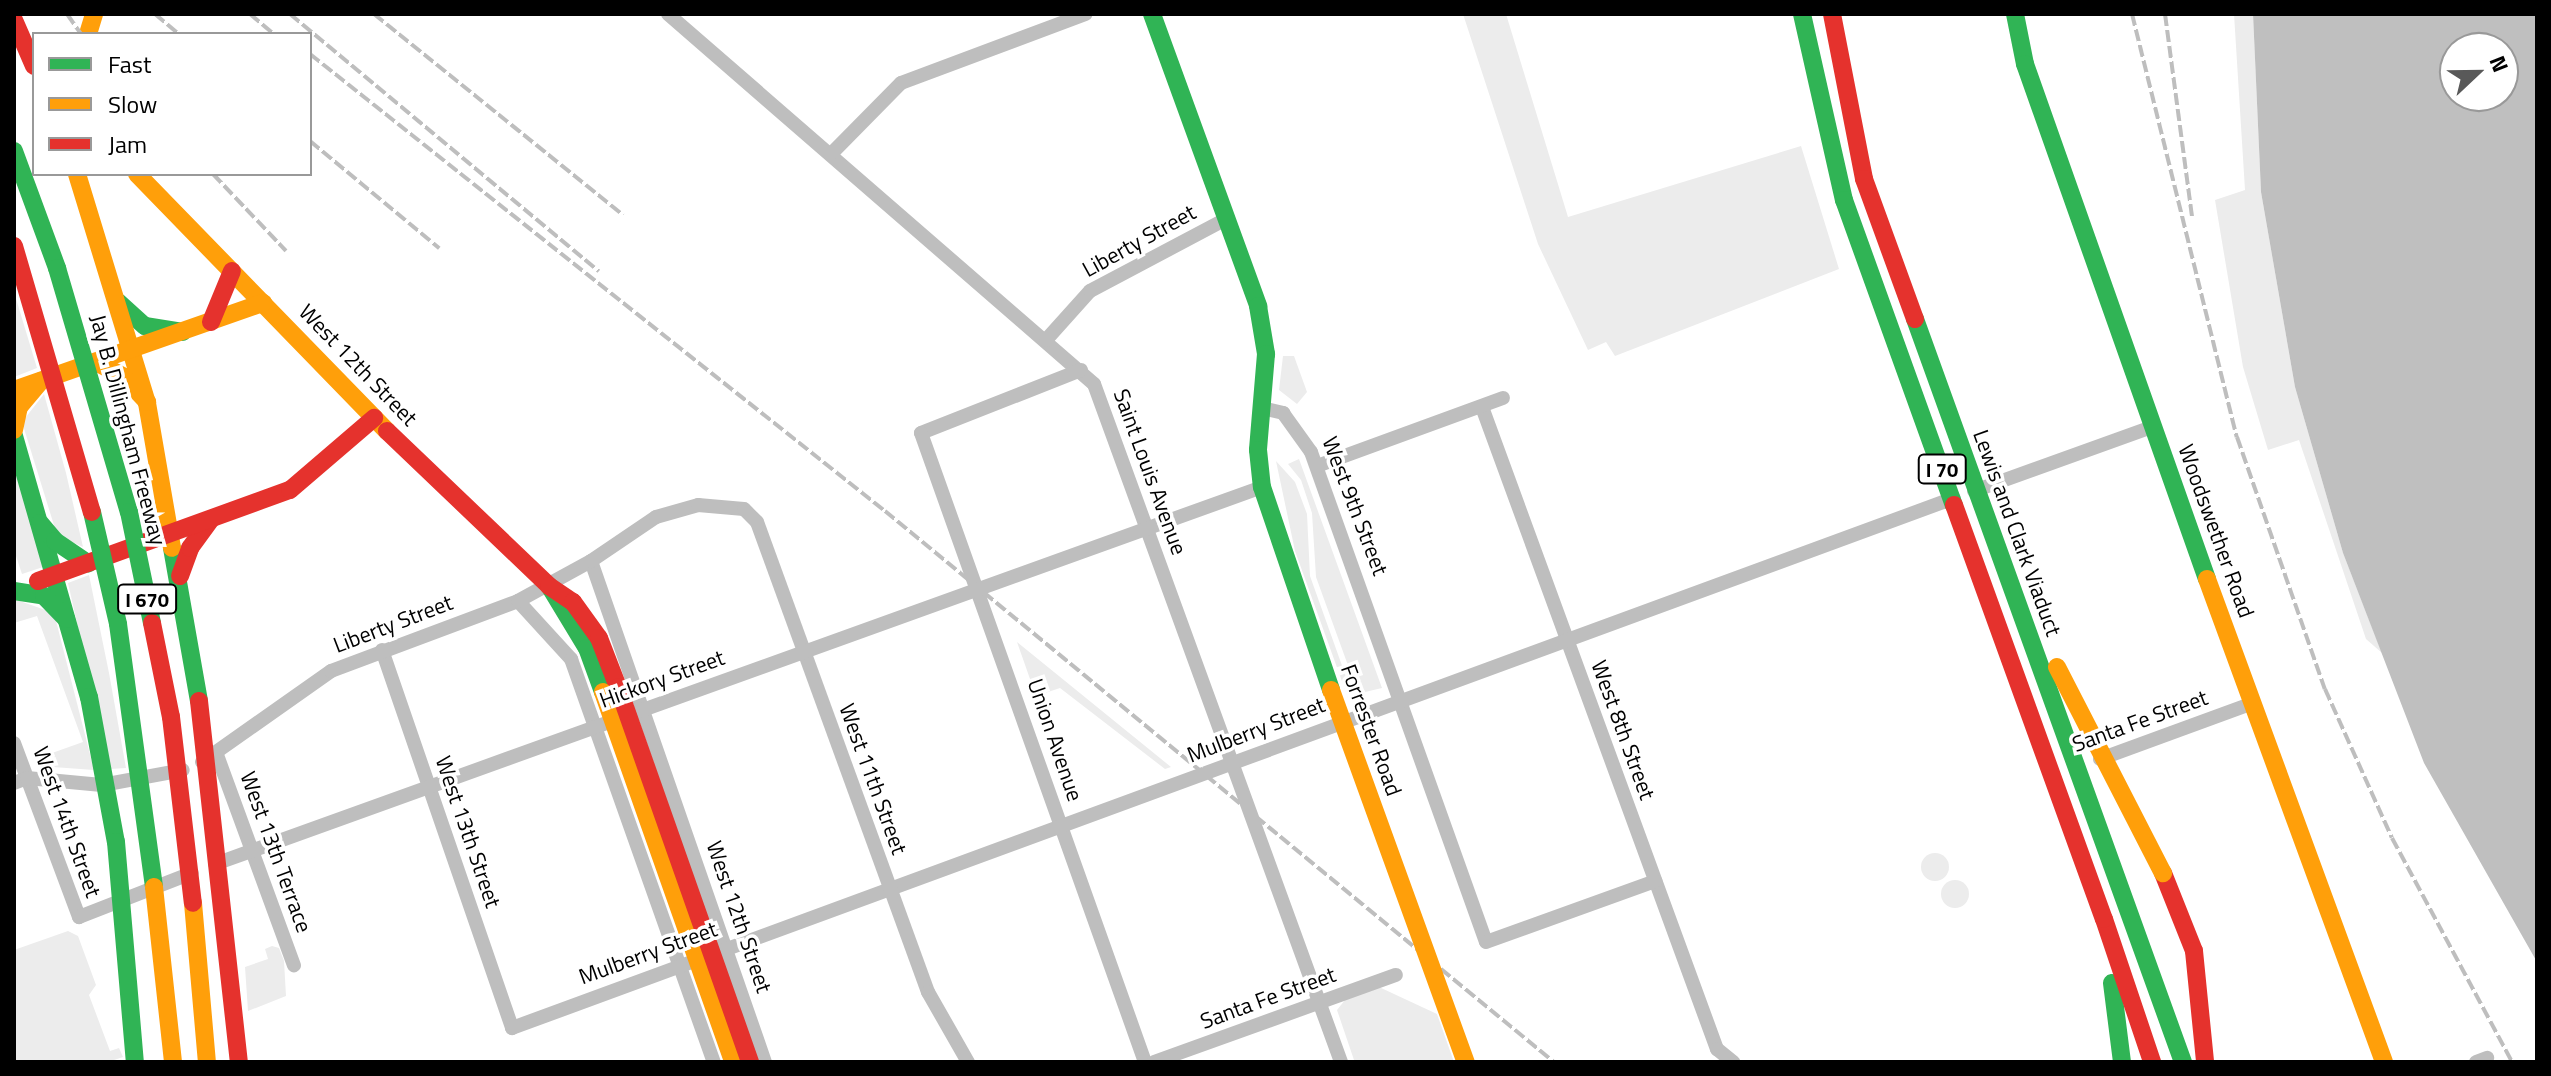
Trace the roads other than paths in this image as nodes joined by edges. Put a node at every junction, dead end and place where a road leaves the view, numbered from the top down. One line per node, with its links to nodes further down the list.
1 (668, 14): 10 (street, Saint Louis Avenue)
2 (1086, 14): 10 (street)
3 (1152, 14): 13 (main road)
4 (1802, 14): 73 (main road, I 70, bridge)
5 (1832, 14): 36 (main road, Lewis and Clark Viaduct / I 70, bridge)
6 (2015, 14): 31 (main road, Woodswether Road)
7 (14, 20): 8 (main road)
8 (32, 61)
9 (14, 151): 83 (main road, Jay B. Dillingham Freeway / I 670, bridge)
10 (833, 152): 20 (street, Saint Louis Avenue)
11 (78, 176): 16 (main road)
12 (139, 176): 15 (main road, West 12th Street)
13 (1224, 220): 20 (street, Liberty Street); 29 (main road)
14 (14, 246): 82 (main road, I 670, bridge)
15 (232, 271): 17 (main road, West 12th Street); 18 (main road)
16 (117, 300): 19 (main road); 21 (main road)
17 (263, 303): 18 (main road); 30 (main road, West 12th Street)
18 (211, 322): 19 (main road)
19 (183, 332): 21 (main road)
20 (1046, 340): 23 (street, Saint Louis Avenue)
21 (133, 350): 22 (main road); 27 (main road)
22 (96, 362): 24 (main road); 27 (main road)
23 (1081, 370): 41 (street, Saint Louis Avenue); 49 (street, Union Avenue)
24 (41, 381): 25 (main road); 32 (main road)
25 (14, 390)
26 (1503, 398): 28 (street)
27 (147, 403): 37 (main road)
28 (1482, 407): 34 (street); 53 (street, West 8th Street)
29 (1262, 408): 34 (street, West 9th Street); 35 (main road, Forrester Road)
30 (374, 418): 39 (main road); 48 (main road, West 12th Street)
31 (2152, 427): 53 (street, Mulberry Street); 58 (main road, Woodswether Road)
32 (14, 430)
33 (14, 436): 40 (main road)
34 (1317, 466): 57 (street, West 9th Street)
35 (1262, 487): 41 (street, Hickory Street); 93 (main road, Forrester Road, bridge)
36 (1982, 507): 97 (main road, Lewis and Clark Viaduct / I 70, bridge); 98 (main road, bridge)
37 (168, 509): 42 (main road); 43 (main road)
38 (744, 509): 44 (street, Liberty Street); 55 (street, West 11th Street)
39 (211, 519): 42 (main road); 47 (main road)
40 (40, 522): 45 (main road); 46 (main road)
41 (1147, 529): 49 (street, Hickory Street); 64 (street, Saint Louis Avenue)
42 (173, 532): 43 (main road); 47 (main road)
43 (149, 541): 45 (main road)
44 (591, 561): 48 (street, Liberty Street); 59 (street, West 12th Street)
45 (88, 563): 46 (main road)
46 (54, 575): 50 (main road); 52 (main road)
47 (180, 577): 84 (main road, bridge)
48 (549, 586): 51 (street, Liberty Street); 56 (main road, West 12th Street)
49 (979, 588): 55 (street, Hickory Street); 68 (street, Union Avenue)
50 (14, 590): 52 (main road)
51 (518, 601): 54 (street, Liberty Street); 61 (street)
52 (66, 619): 81 (main road, bridge)
53 (1567, 642): 57 (street, Mulberry Street); 70 (street, West 8th Street)
54 (382, 650): 63 (street, Liberty Street); 67 (street, West 13th Street)
55 (804, 651): 59 (street, Hickory Street); 71 (street, West 11th Street)
56 (610, 690): 86 (main road, West 12th Street, bridge); 87 (main road, West 12th Street, bridge)
57 (1401, 702): 64 (street, Mulberry Street); 70 (street, West 9th Street)
58 (2253, 703): 66 (street, Santa Fe Street); 99 (main road, Woodswether Road)
59 (644, 710): 60 (street, Hickory Street); 75 (street, West 12th Street)
60 (620, 718): 61 (street, Hickory Street); 74 (street)
61 (595, 727): 67 (street, Hickory Street); 77 (street)
62 (14, 743): 65 (street, West 14th Street)
63 (217, 755): 65 (street, Liberty Street); 69 (street, West 13th Terrace)
64 (1233, 762): 68 (street, Mulberry Street); 79 (street, Saint Louis Avenue)
65 (21, 780): 72 (street, West 14th Street)
66 (2042, 780)
67 (429, 786): 69 (street, Hickory Street); 80 (street, West 13th Street)
68 (1061, 826): 71 (street, Mulberry Street); 90 (street, Union Avenue)
69 (253, 850): 72 (street, Hickory Street); 76 (street, West 13th Terrace)
70 (1655, 881): 94 (street, West 8th Street)
71 (888, 887): 75 (street, Mulberry Street); 89 (street, West 11th Street)
72 (79, 917)
73 (2104, 919): 95 (main road); 96 (main road, I 70)
74 (698, 941)
75 (724, 948): 77 (street, Mulberry Street); 88 (street, West 12th Street)
76 (294, 965)
77 (679, 965): 80 (street, Mulberry Street); 85 (street)
78 (1396, 975): 79 (street, Santa Fe Street)
79 (1318, 1004): 91 (street, Santa Fe Street); 92 (street, Saint Louis Avenue)
80 (512, 1028)
81 (135, 1062)
82 (173, 1062)
83 (207, 1062)
84 (239, 1062)
85 (714, 1062)
86 (733, 1062)
87 (750, 1062)
88 (765, 1062)
89 (968, 1062)
90 (1145, 1062)
91 (1154, 1062)
92 (1341, 1062)
93 (1466, 1062)
94 (1733, 1062)
95 (2122, 1062)
96 (2152, 1062)
97 (2183, 1062)
98 (2205, 1062)
99 (2384, 1062)

